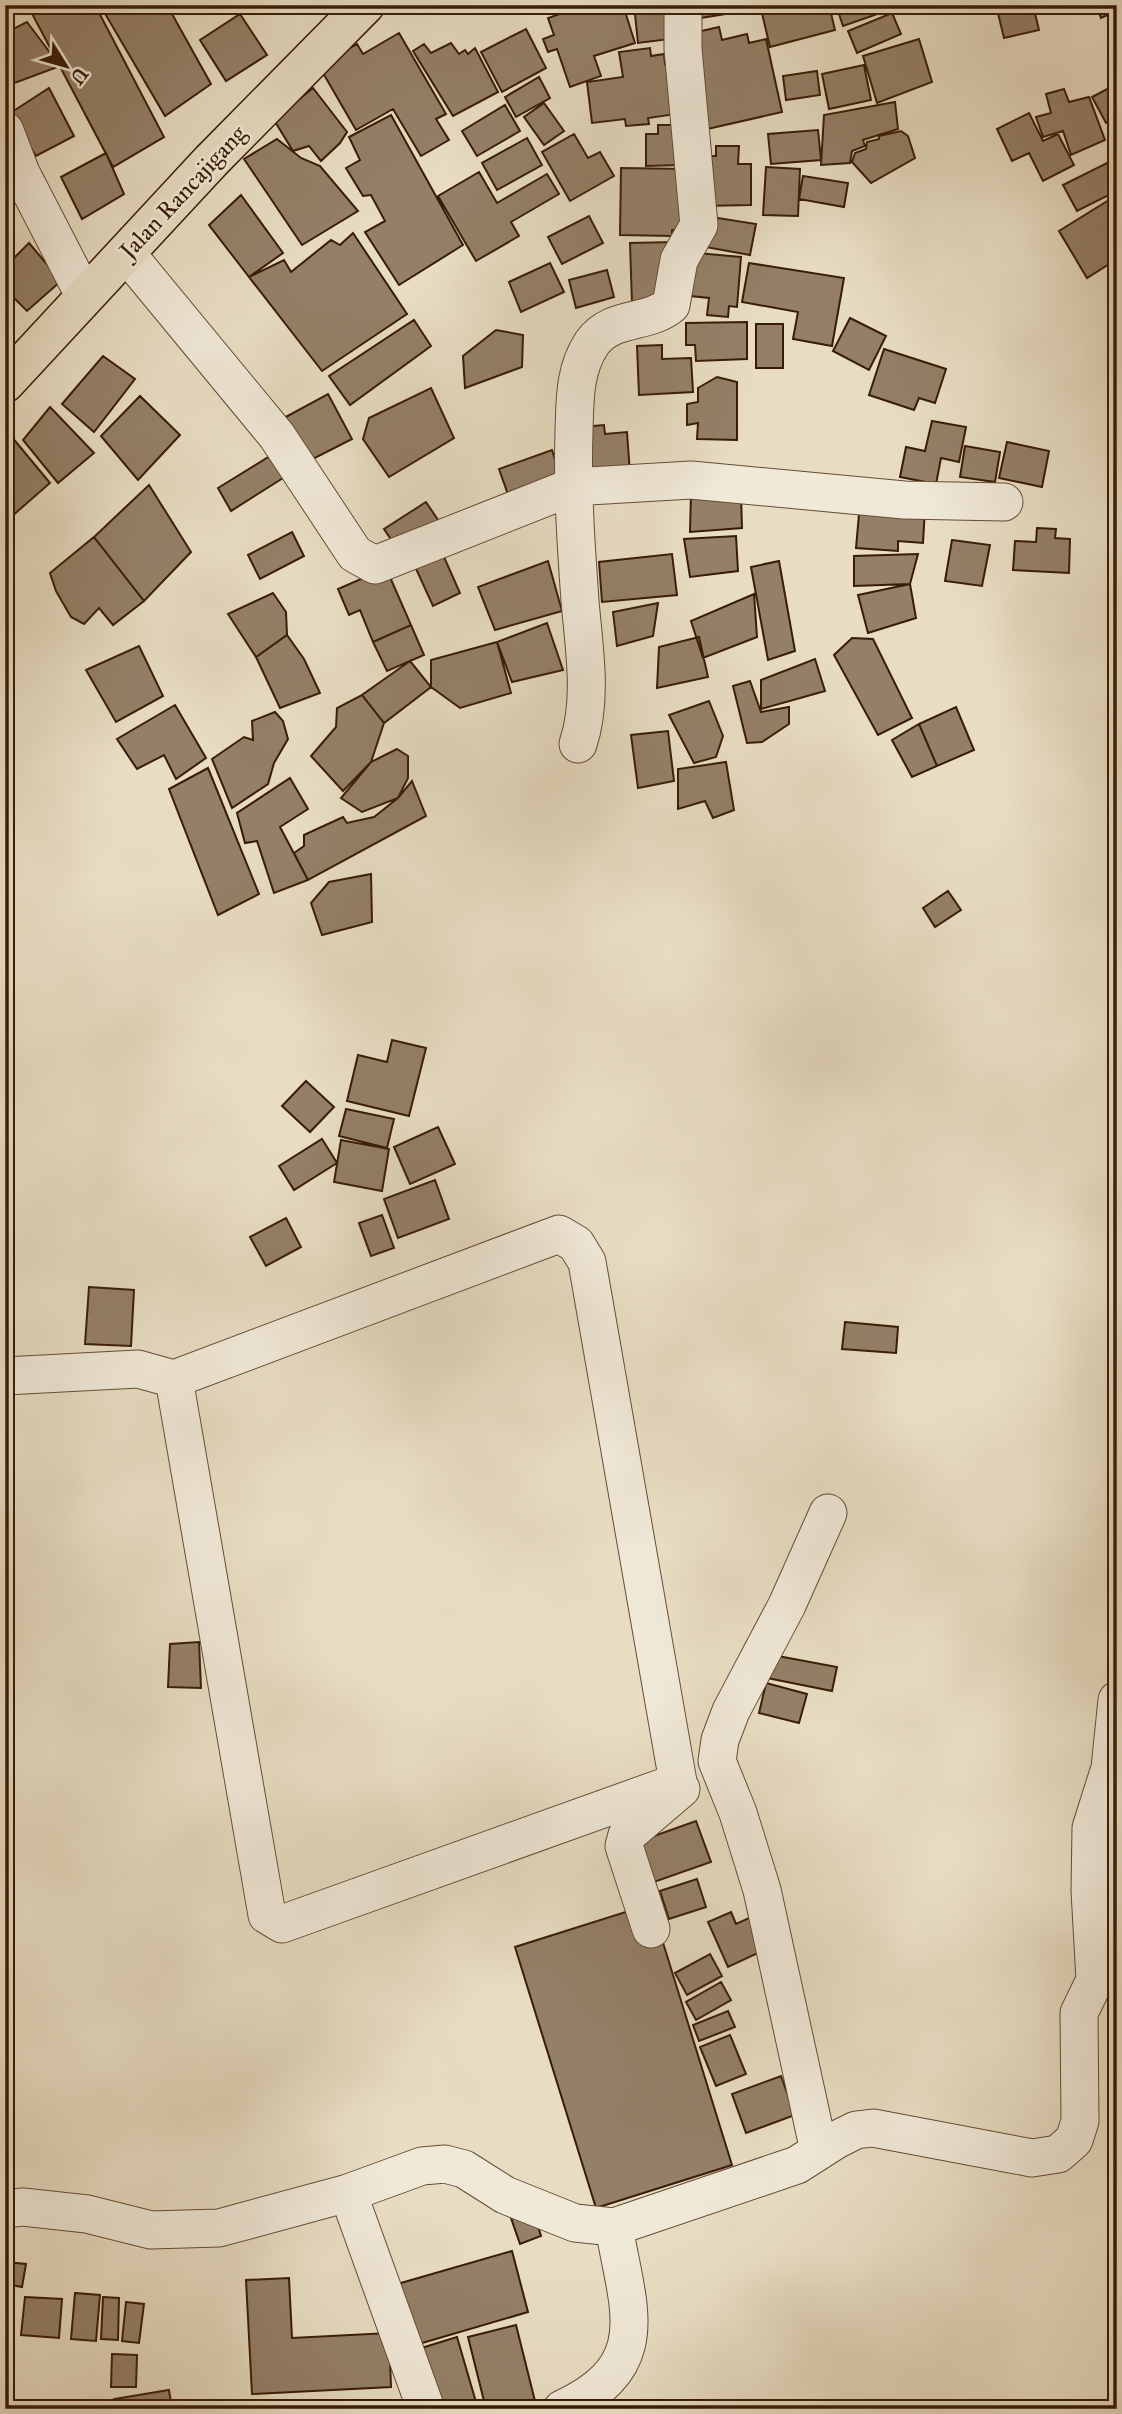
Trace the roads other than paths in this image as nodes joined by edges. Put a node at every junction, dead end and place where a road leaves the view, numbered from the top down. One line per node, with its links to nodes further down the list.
1 (365, 5): 4 (main road, Jalan Rancajigang)
2 (683, 5): 7 (street)
3 (5, 131): 5 (street)
4 (126, 253): 5 (main road, Jalan Rancajigang); 7 (street)
5 (85, 297): 6 (main road, Jalan Rancajigang)
6 (5, 383)
7 (572, 486): 8 (street); 9 (street)
8 (1004, 502)
9 (578, 744)
10 (5, 1376): 11 (street)
11 (174, 1379): 11 (street)
12 (828, 1513): 14 (street)
13 (1117, 1700): 16 (street)
14 (717, 1760): 15 (street); 16 (street)
15 (651, 1929)
16 (819, 2151): 19 (street)
17 (348, 2193): 18 (street); 19 (street); 20 (street)
18 (5, 2209)
19 (614, 2227): 21 (street)
20 (426, 2409)
21 (562, 2409)

